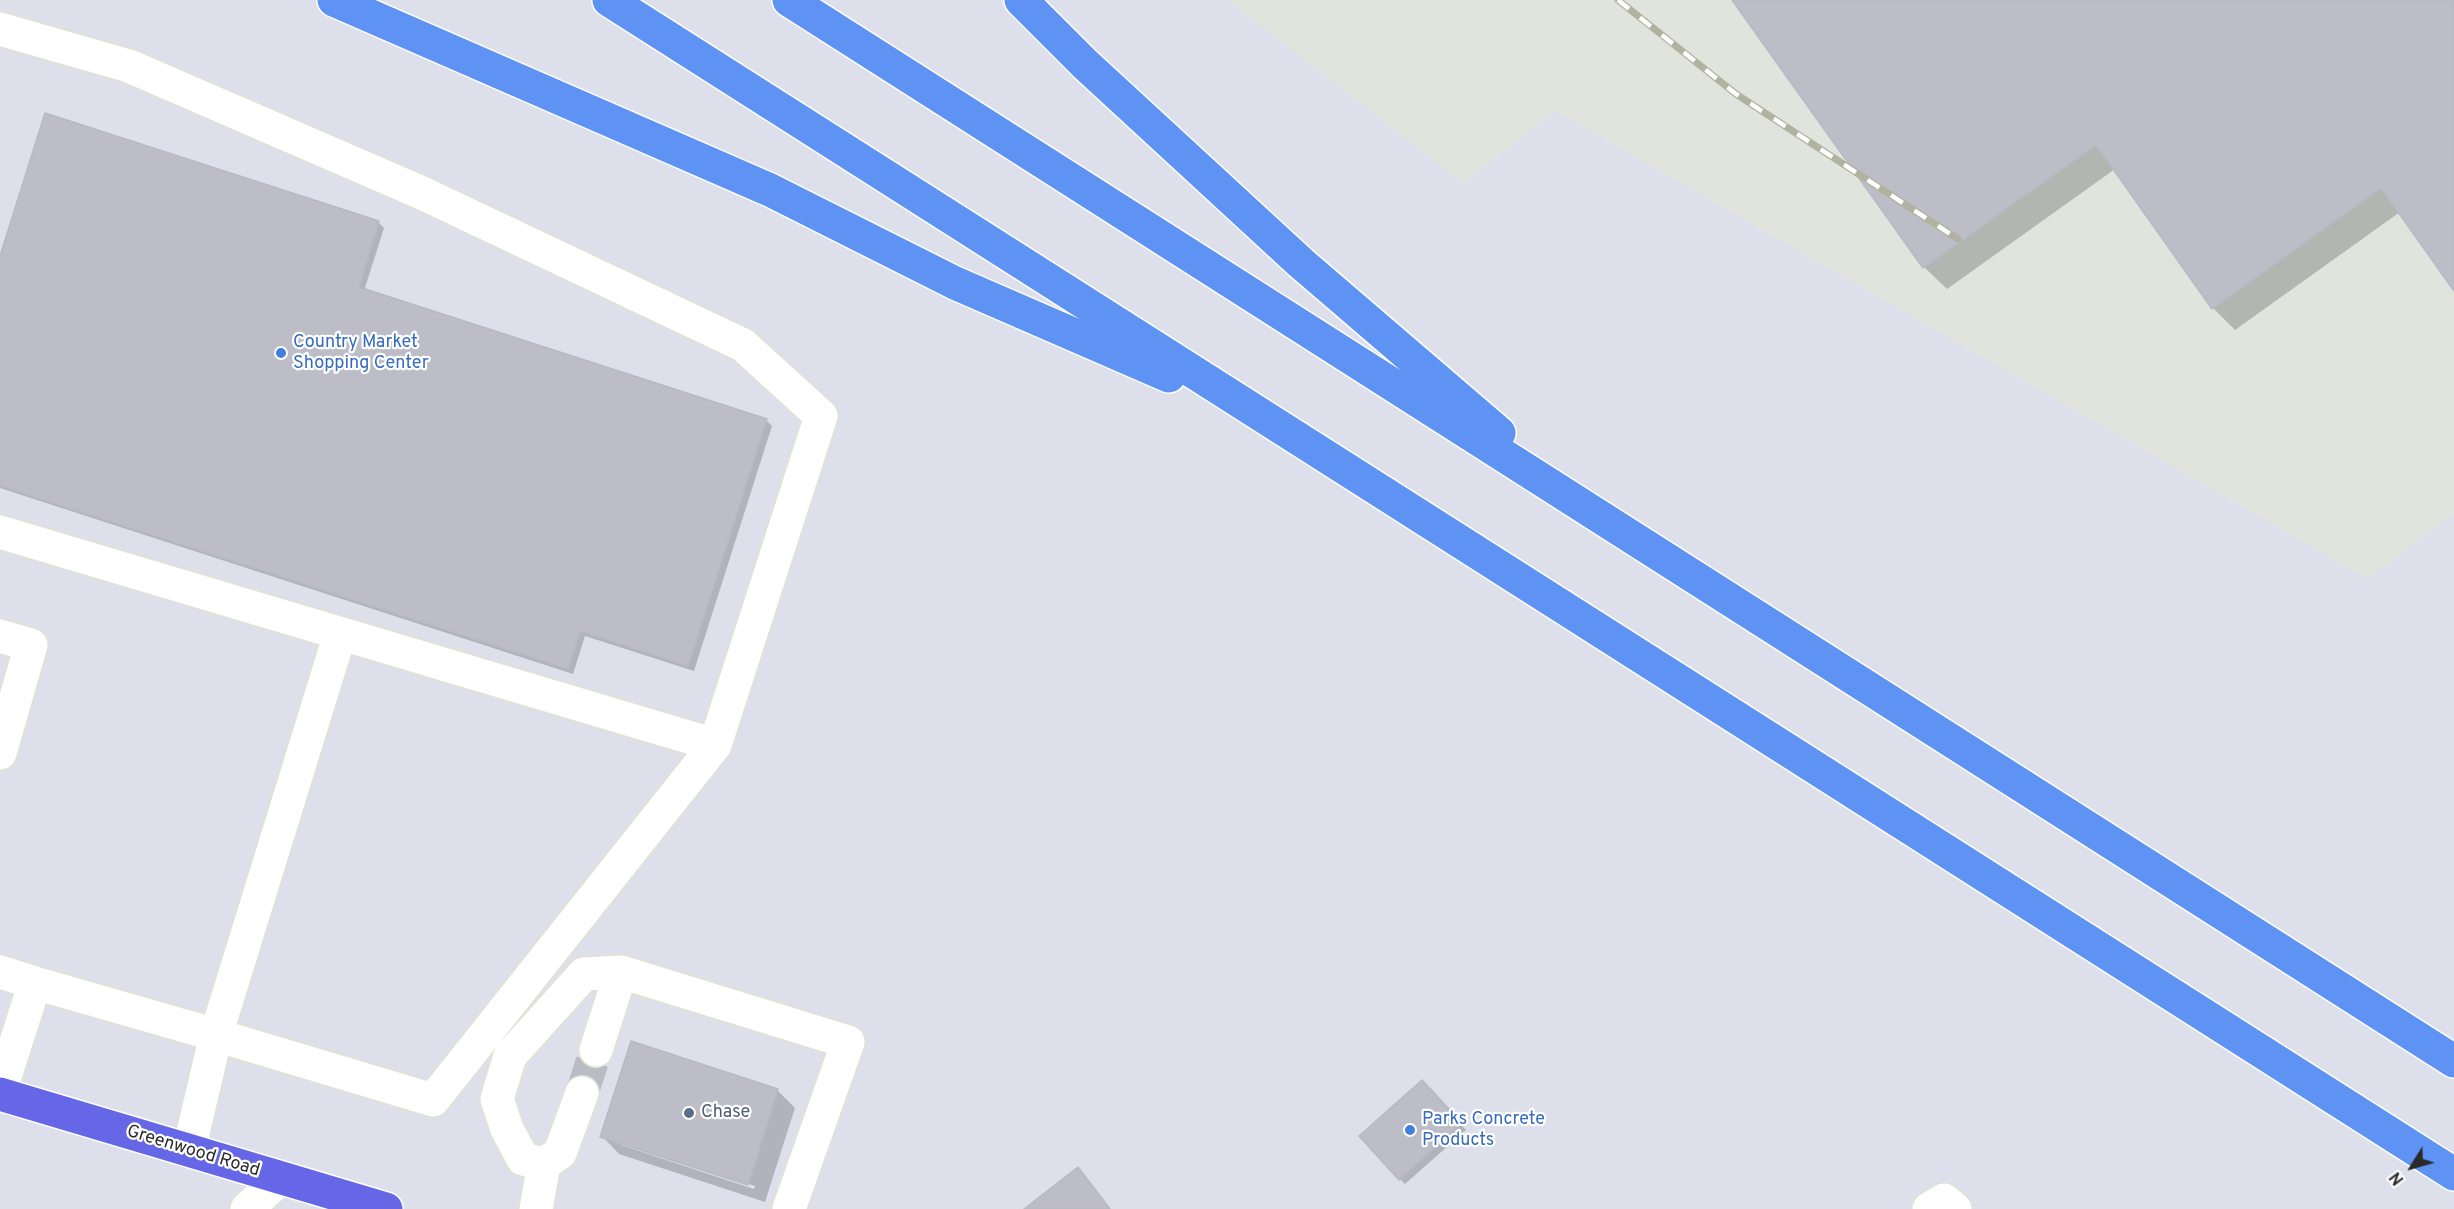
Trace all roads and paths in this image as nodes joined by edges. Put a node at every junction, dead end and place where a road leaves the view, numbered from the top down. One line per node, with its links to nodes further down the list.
1 (334, 0): 6 (highway)
2 (609, 0): 6 (highway)
3 (789, 0): 7 (highway)
4 (1021, 0): 7 (highway)
5 (0, 29): 11 (lane)
6 (1264, 418): 23 (highway)
7 (1590, 510): 18 (highway)
8 (0, 532): 9 (lane)
9 (340, 634): 11 (lane); 16 (lane)
10 (0, 636): 12 (lane)
11 (715, 745): 16 (lane)
12 (0, 753)
13 (0, 972): 15 (lane)
14 (621, 972): 17 (lane); 22 (lane); 28 (lane)
15 (35, 983): 16 (lane); 19 (lane)
16 (216, 1035): 21 (lane)
17 (596, 1050)
18 (2454, 1060)
19 (0, 1093): 21 (main road, Greenwood Road)
20 (582, 1093): 22 (lane)
21 (189, 1150): 24 (main road, Greenwood Road)
22 (544, 1164): 27 (lane)
23 (2454, 1174)
24 (281, 1178): 25 (lane); 26 (main road, Greenwood Road)
25 (247, 1209)
26 (386, 1209)
27 (536, 1209)
28 (789, 1209)
29 (1929, 1209): 30 (lane)
30 (1955, 1209)

